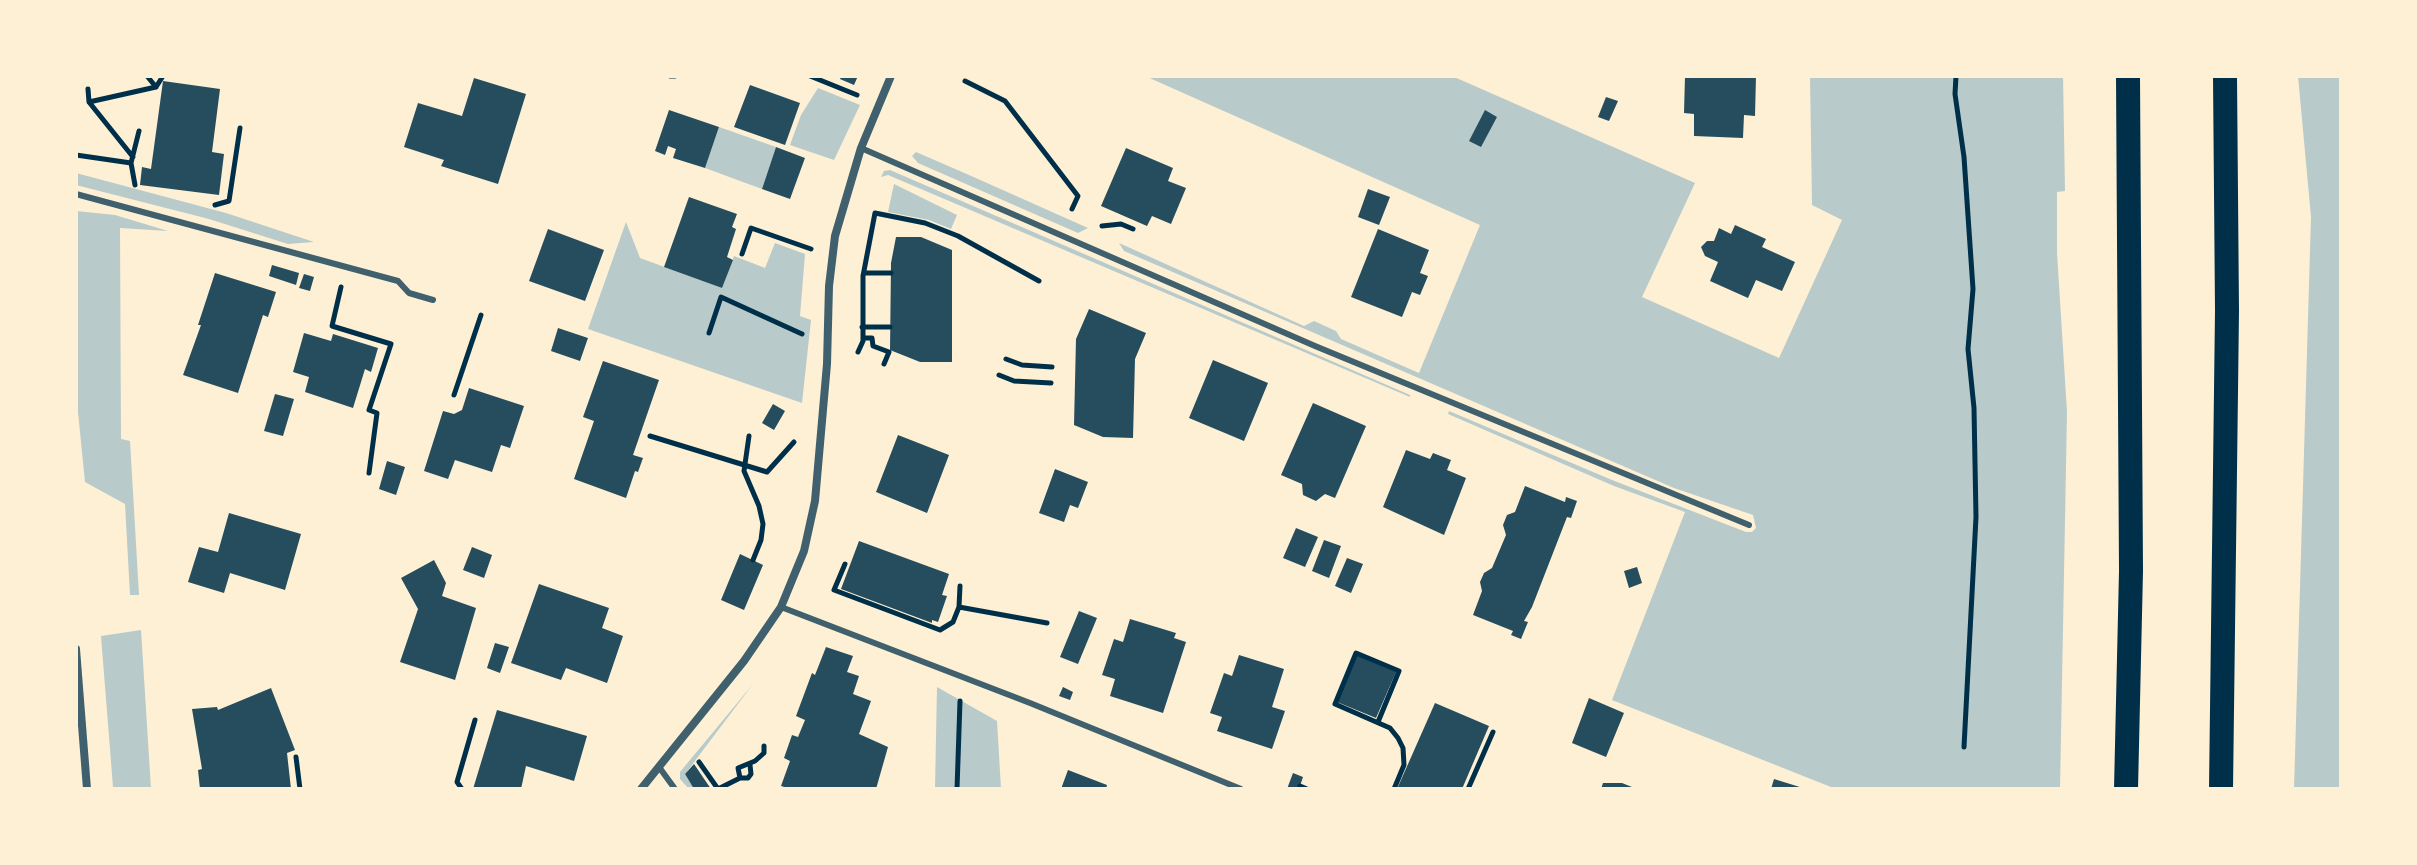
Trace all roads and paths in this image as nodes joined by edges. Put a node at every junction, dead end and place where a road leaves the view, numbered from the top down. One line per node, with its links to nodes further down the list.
1 (147, 76): 9 (path)
2 (163, 76): 9 (path)
3 (810, 76): 11 (path)
4 (891, 76): 15 (street)
5 (1956, 76): 62 (path)
6 (2128, 76): 79 (highway)
7 (2225, 76): 80 (highway)
8 (965, 81): 21 (path)
9 (156, 87): 12 (path)
10 (88, 89): 12 (path)
11 (863, 98)
12 (89, 102): 17 (path)
13 (240, 128): 20 (path)
14 (139, 131): 17 (path)
15 (861, 148): 49 (lane); 53 (street)
16 (76, 155): 17 (path)
17 (132, 160): 18 (path)
18 (149, 189)
19 (76, 194): 30 (lane)
20 (204, 203)
21 (1072, 209)
22 (1101, 226): 23 (path)
23 (1133, 229)
24 (813, 250): 25 (path)
25 (742, 254)
26 (864, 273): 27 (path); 28 (path); 32 (path)
27 (891, 273)
28 (1039, 281)
29 (342, 285): 48 (path)
30 (433, 300)
31 (481, 315): 43 (path)
32 (862, 327): 33 (path); 36 (path)
33 (890, 327)
34 (709, 333): 35 (path)
35 (809, 337)
36 (863, 338): 37 (path); 39 (path)
37 (858, 352)
38 (1006, 359): 40 (path)
39 (884, 364)
40 (1052, 367)
41 (999, 375): 42 (path)
42 (1051, 383)
43 (454, 395)
44 (650, 436): 47 (path)
45 (749, 436): 47 (path)
46 (794, 442): 47 (path)
47 (744, 465): 50 (path)
48 (369, 473)
49 (1749, 525)
50 (753, 560)
51 (845, 564): 54 (path)
52 (960, 586): 54 (path)
53 (781, 607): 57 (lane); 66 (street)
54 (959, 607): 55 (path)
55 (1047, 623)
56 (76, 649): 69 (street)
57 (961, 676): 74 (path); 75 (lane)
58 (475, 720): 71 (path)
59 (1378, 722): 59 (path); 77 (path)
60 (1493, 732): 78 (path)
61 (764, 746): 65 (path)
62 (1964, 747)
63 (296, 757): 70 (path)
64 (699, 762): 67 (path)
65 (750, 765): 67 (path); 67 (path)
66 (659, 767): 72 (street); 73 (lane)
67 (740, 778)
68 (1300, 786): 76 (path)
69 (87, 789)
70 (300, 789)
71 (462, 789)
72 (641, 789)
73 (675, 789)
74 (957, 789)
75 (1241, 789)
76 (1307, 789)
77 (1394, 789)
78 (1468, 789)
79 (2126, 789)
80 (2221, 789)

